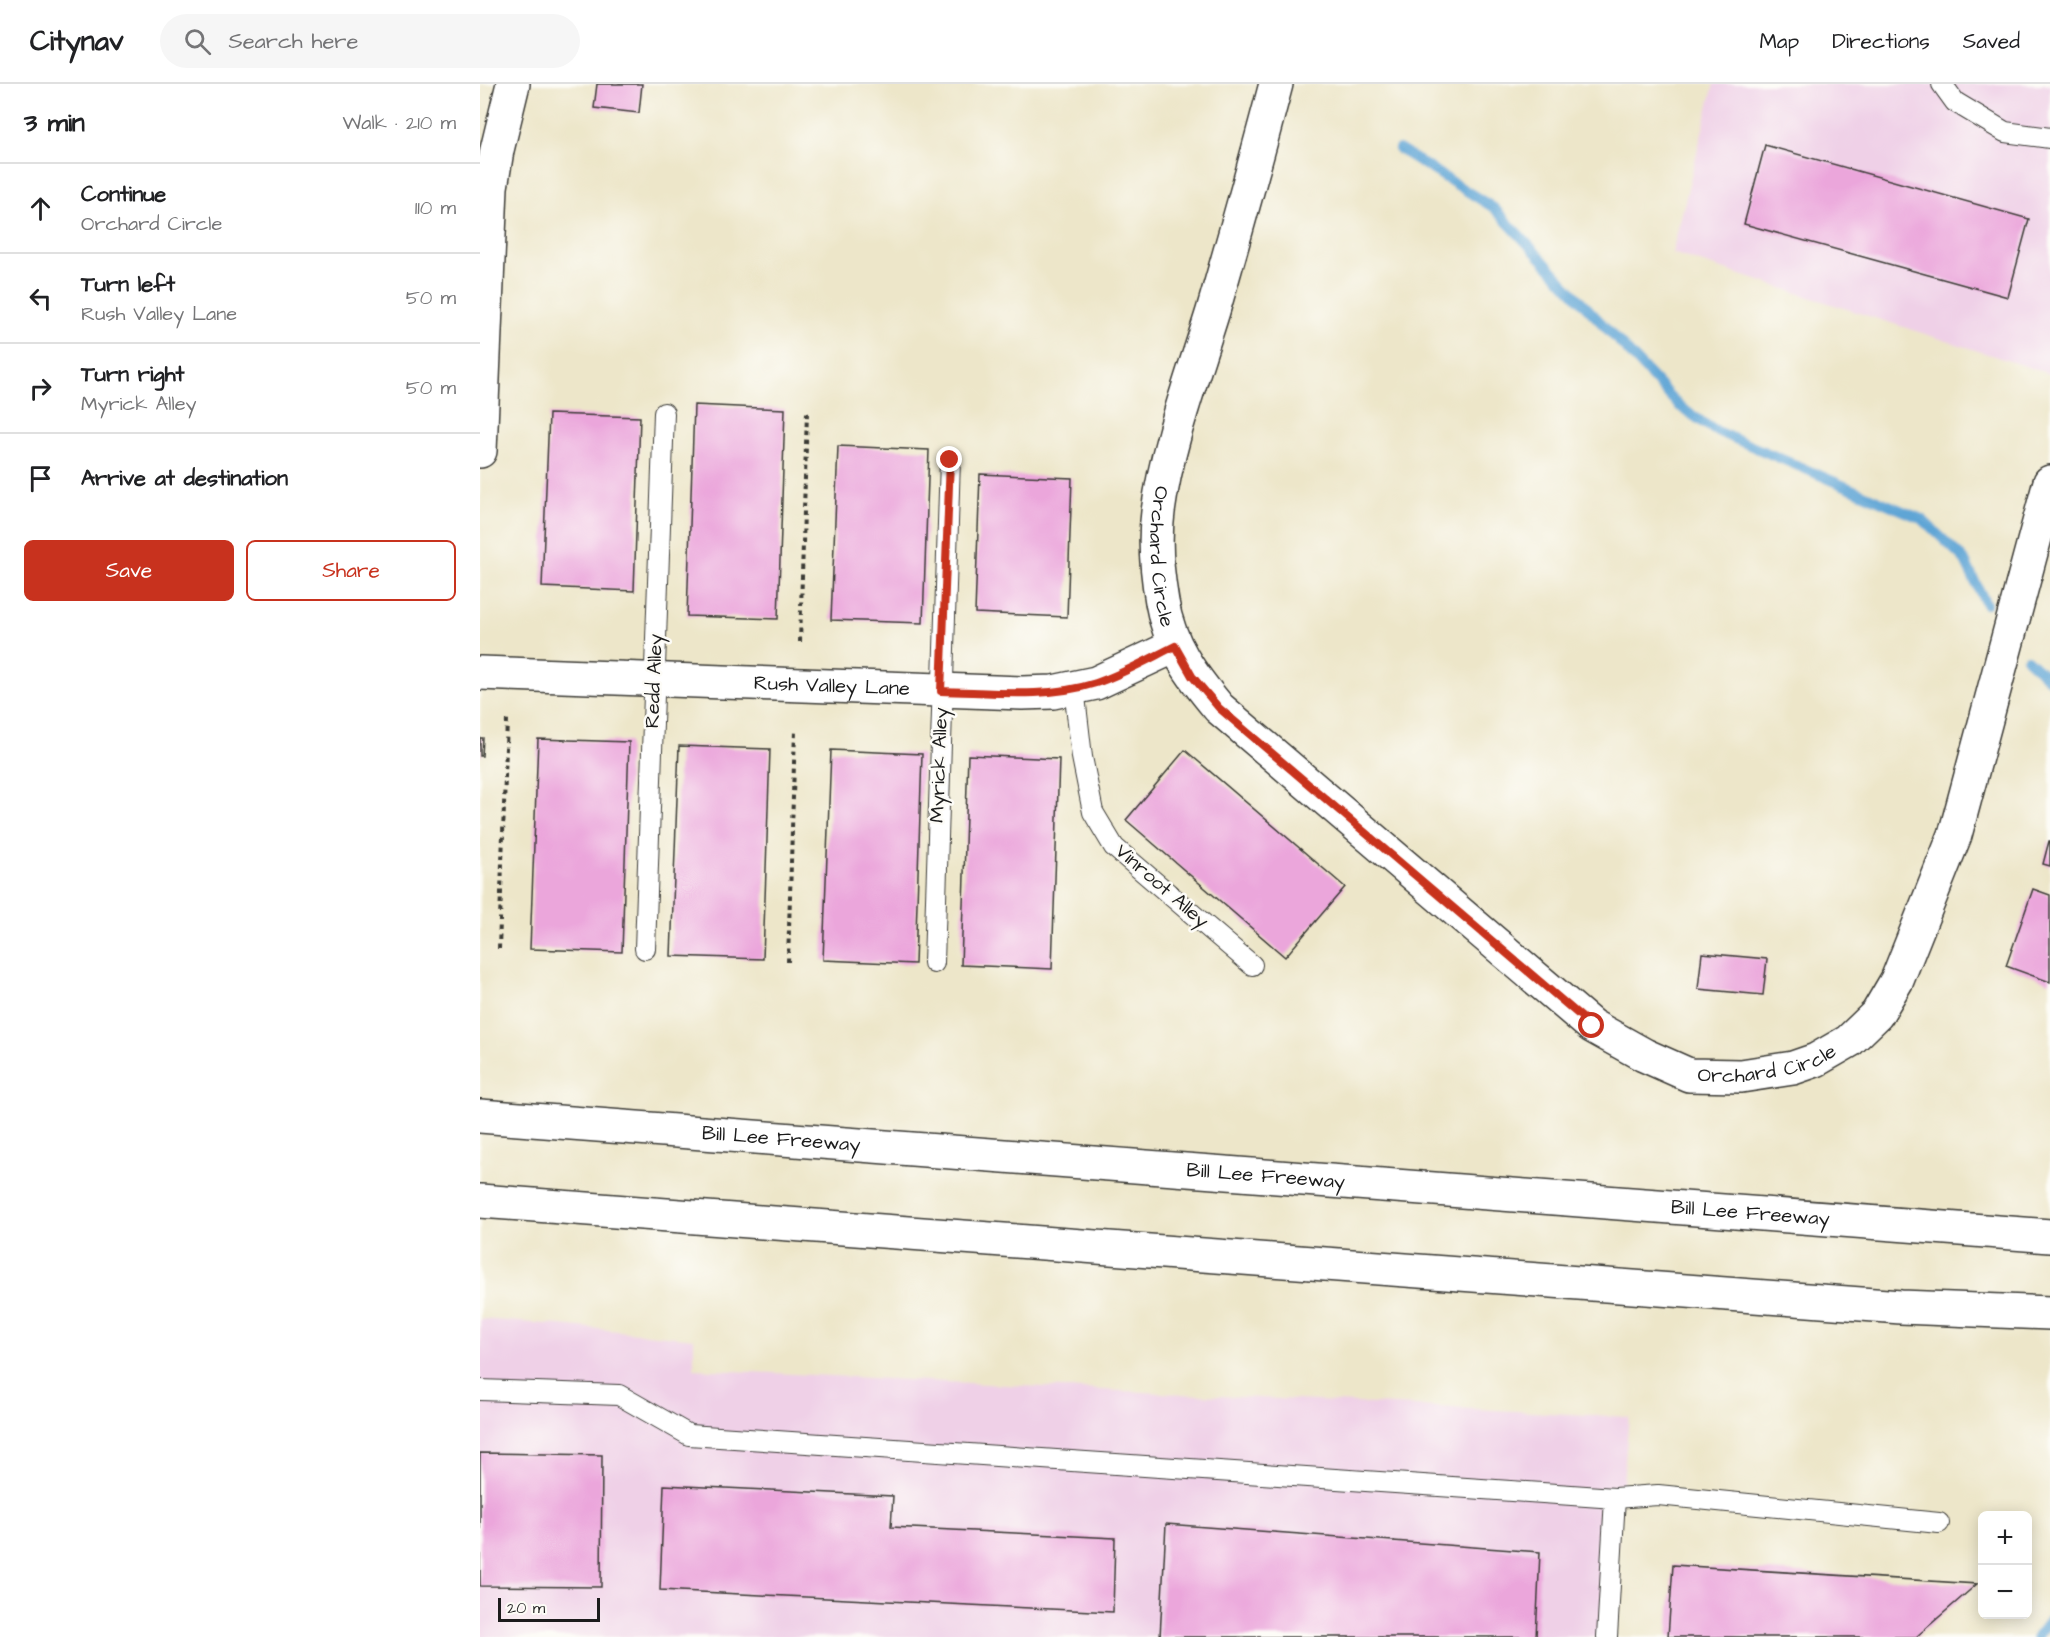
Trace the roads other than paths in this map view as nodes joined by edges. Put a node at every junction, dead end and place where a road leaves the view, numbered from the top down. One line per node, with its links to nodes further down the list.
1 (513, 84): 6 (main road)
2 (1276, 84): 9 (main road, Orchard Circle)
3 (1942, 84): 4 (lane)
4 (2050, 138)
5 (664, 412): 11 (lane, Redd Alley)
6 (480, 451)
7 (950, 460): 13 (lane, Myrick Alley)
8 (2050, 482): 9 (main road, Orchard Circle)
9 (1175, 646): 12 (main road, Rush Valley Lane)
10 (480, 673): 11 (main road, Rush Valley Lane)
11 (654, 679): 13 (main road, Rush Valley Lane); 14 (lane, Redd Alley)
12 (1074, 688): 13 (main road, Rush Valley Lane); 16 (lane, Vinroot Alley)
13 (941, 691): 15 (lane, Myrick Alley)
14 (645, 949)
15 (934, 963)
16 (1252, 965)
17 (480, 1116): 19 (main road, Bill Lee Freeway)
18 (480, 1201): 20 (main road)
19 (2050, 1236)
20 (2050, 1312)
21 (480, 1390): 22 (lane)
22 (1615, 1498): 23 (lane); 24 (lane)
23 (1939, 1523)
24 (1607, 1637)

